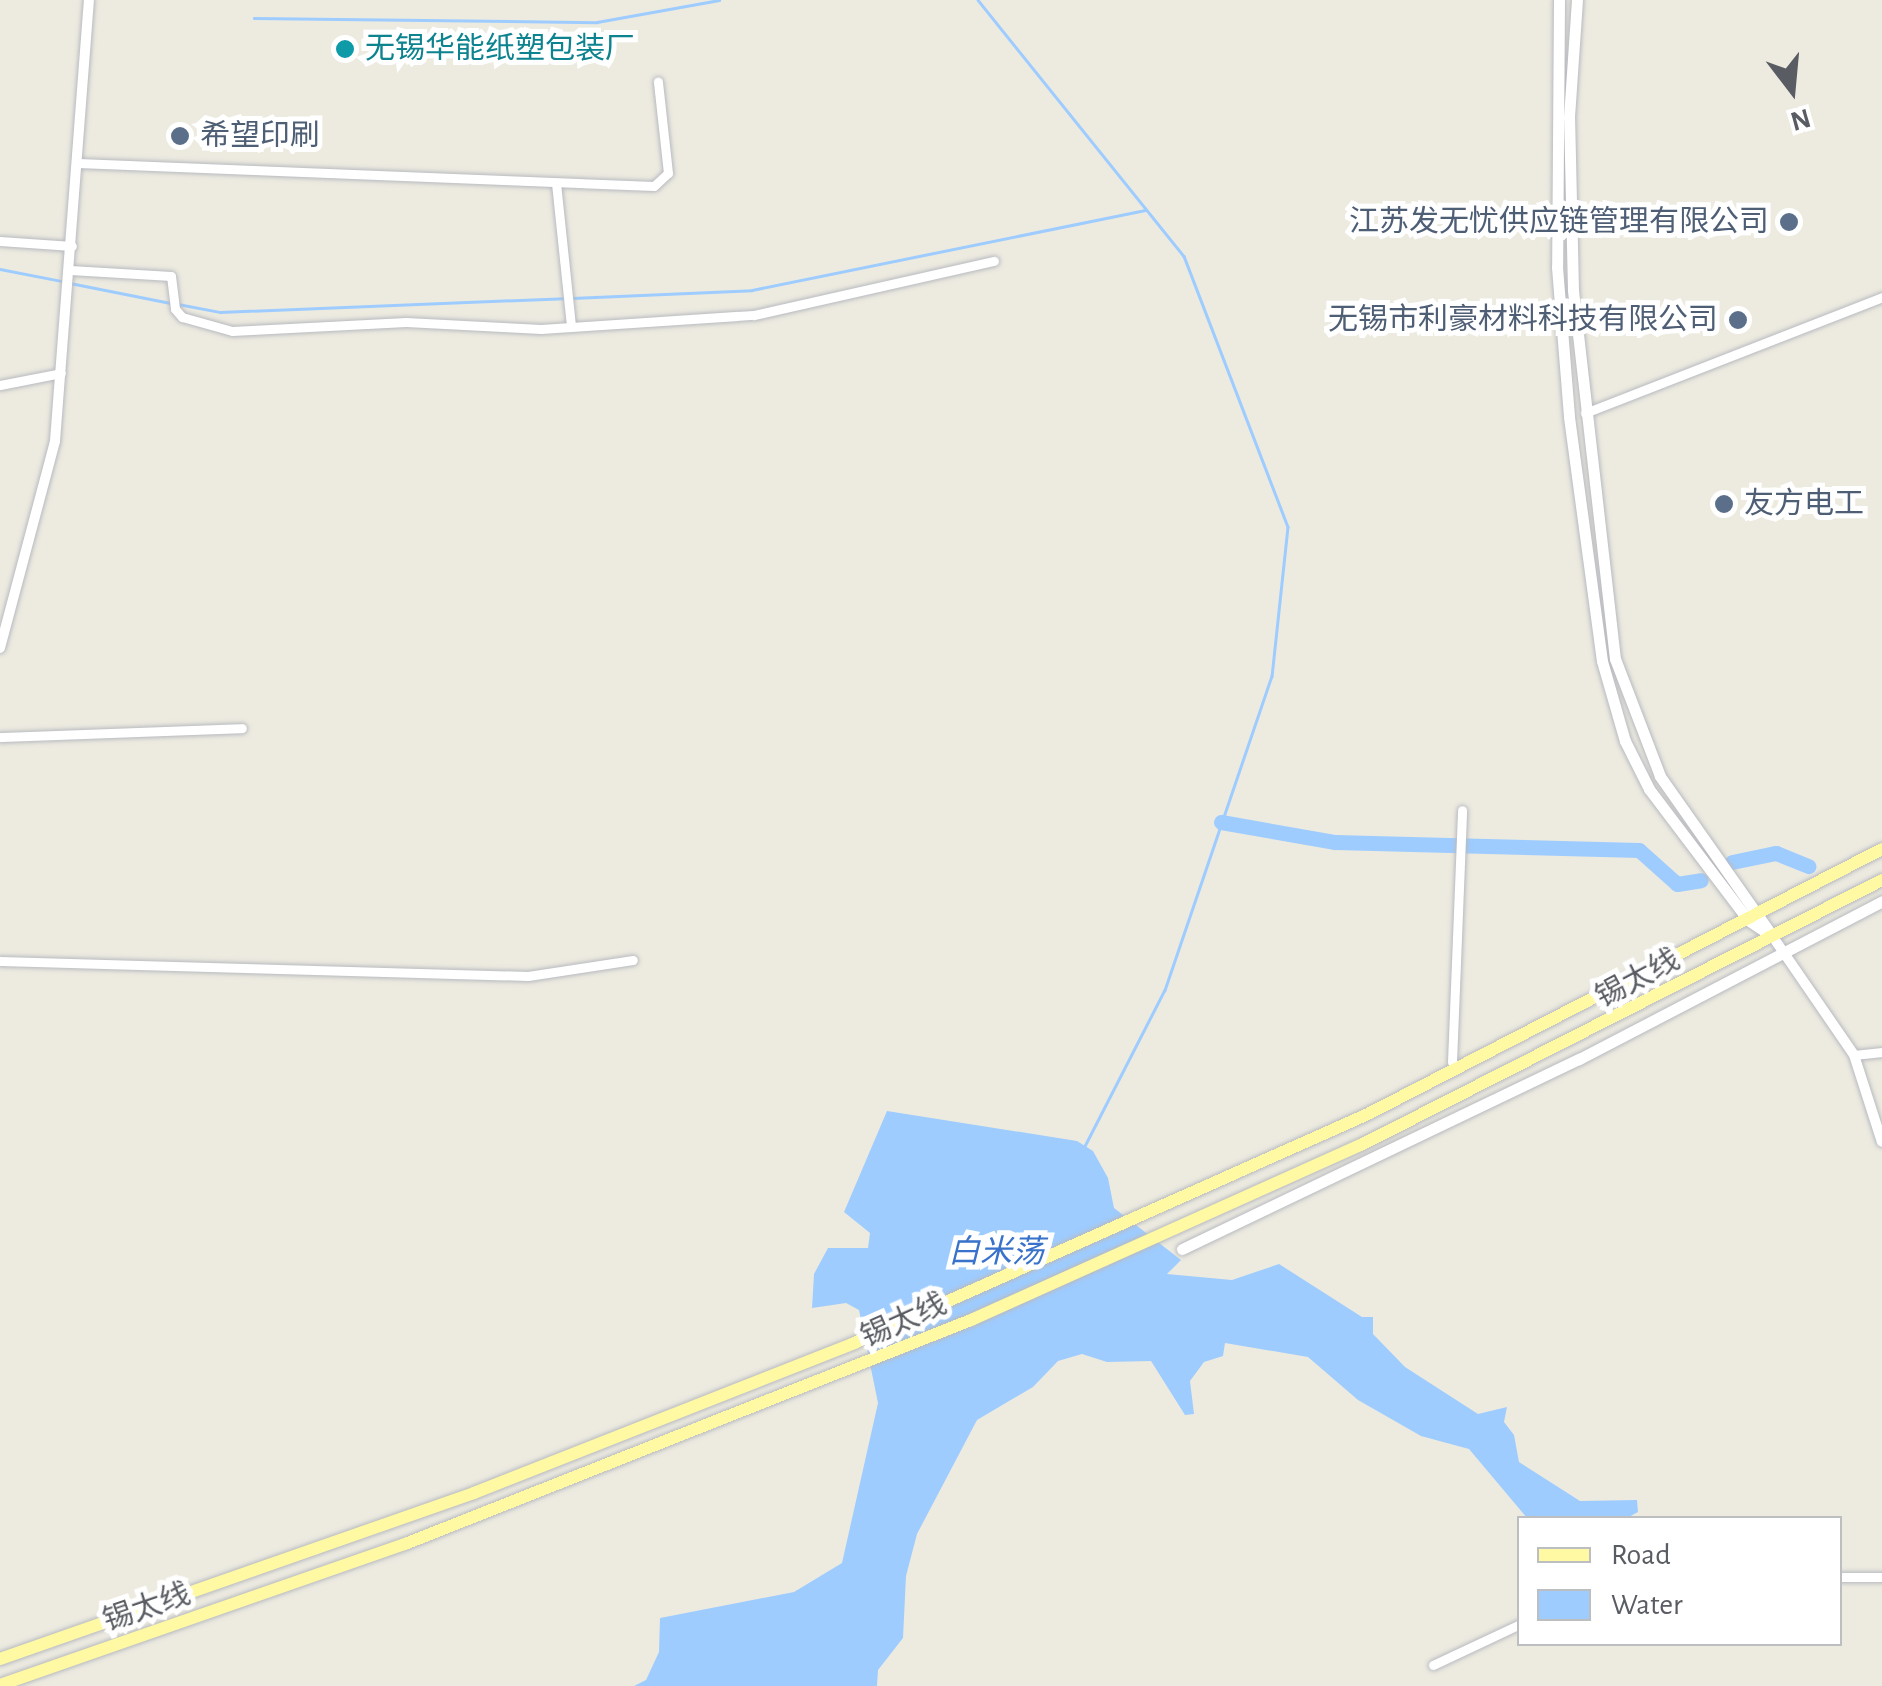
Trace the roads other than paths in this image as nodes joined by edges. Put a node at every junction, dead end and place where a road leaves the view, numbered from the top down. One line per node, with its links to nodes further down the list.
1 (89, 0): 5 (street)
2 (1559, 0): 24 (main road)
3 (1577, 0): 15 (main road)
4 (658, 82): 6 (street)
5 (78, 162): 6 (street); 8 (street)
6 (556, 183): 12 (street)
7 (0, 241): 8 (street)
8 (72, 246): 10 (street)
9 (994, 262): 12 (street)
10 (69, 278): 12 (street); 13 (street)
11 (1882, 297): 15 (street)
12 (571, 325)
13 (61, 372): 14 (street); 16 (street)
14 (0, 385)
15 (1585, 413): 23 (main road)
16 (0, 648)
17 (242, 728): 18 (street)
18 (0, 737)
19 (1462, 810): 31 (street)
20 (1882, 849): 23 (main road, 锡太线)
21 (1882, 880): 25 (main road, 锡太线)
22 (1882, 901): 26 (main road)
23 (1762, 913): 24 (main road, 锡太线); 25 (main road)
24 (1748, 920): 25 (main road); 37 (main road, 锡太线)
25 (1773, 937): 26 (street); 39 (main road, 锡太线)
26 (1785, 952): 30 (street); 33 (main road)
27 (633, 960): 28 (street)
28 (0, 961)
29 (1882, 1052): 30 (street)
30 (1854, 1054): 32 (street)
31 (1452, 1062)
32 (1882, 1142)
33 (1182, 1248)
34 (1842, 1577): 35 (street)
35 (1882, 1578)
36 (1517, 1625): 38 (street)
37 (0, 1659)
38 (1433, 1664)
39 (0, 1685)

